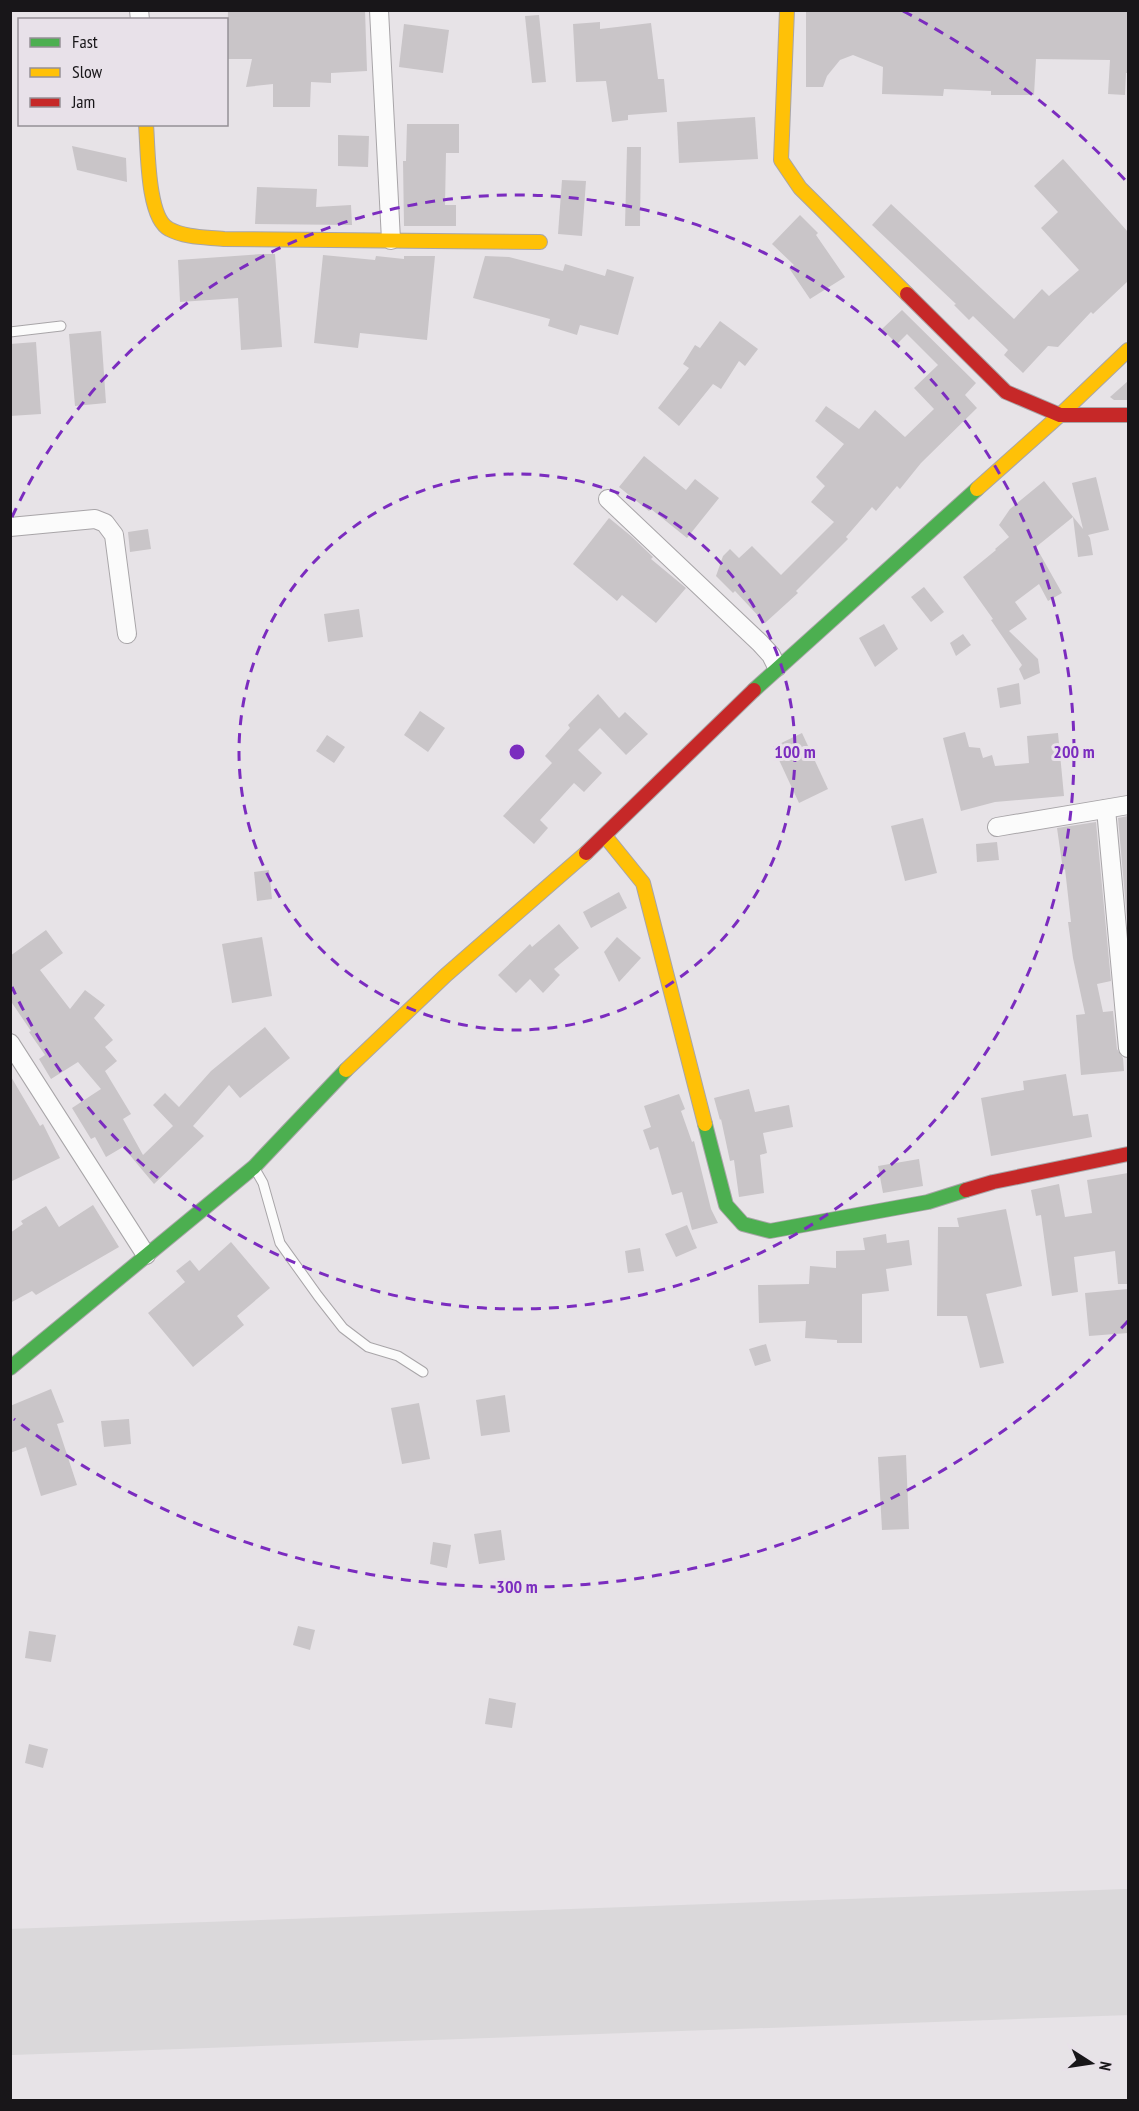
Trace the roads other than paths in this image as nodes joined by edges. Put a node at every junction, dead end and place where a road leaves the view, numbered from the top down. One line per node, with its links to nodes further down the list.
1 (379, 10): 4 (street)
2 (787, 10): 9 (street)
3 (146, 126): 4 (street)
4 (391, 240): 5 (street)
5 (540, 242)
6 (61, 326): 7 (lane)
7 (10, 332)
8 (1128, 350): 9 (street)
9 (1060, 415): 10 (street); 14 (street)
10 (1128, 415)
11 (608, 499): 14 (street)
12 (10, 527): 13 (street)
13 (127, 634)
14 (777, 667): 18 (street)
15 (1128, 805): 16 (street)
16 (1106, 809): 17 (street); 20 (street)
17 (996, 827)
18 (605, 836): 21 (street); 22 (street)
19 (10, 1043): 23 (street)
20 (1128, 1048)
21 (1128, 1154)
22 (254, 1167): 23 (street); 25 (lane)
23 (146, 1256): 24 (street)
24 (10, 1368)
25 (423, 1372)

